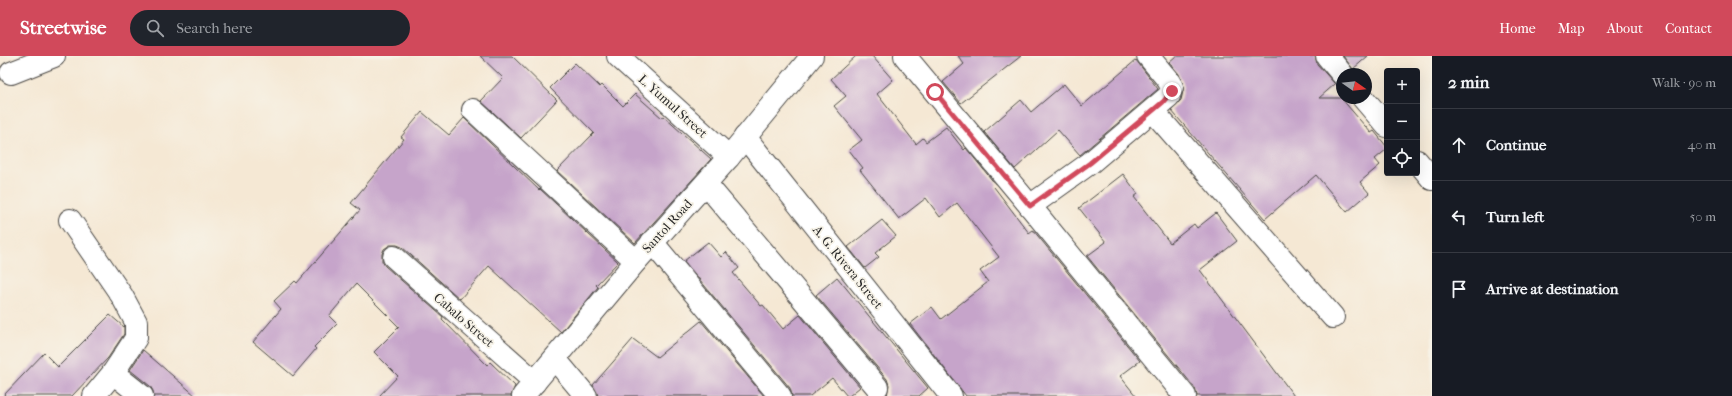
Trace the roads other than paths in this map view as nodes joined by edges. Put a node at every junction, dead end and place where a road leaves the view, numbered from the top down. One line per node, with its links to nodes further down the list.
1 (54, 56): 8 (street)
2 (618, 56): 14 (street, L. Yumul Street)
3 (812, 56): 13 (street, Santol Road)
4 (905, 56): 18 (street)
5 (1148, 56): 11 (street)
6 (1327, 56): 7 (street)
7 (1337, 68)
8 (12, 73)
9 (1368, 104): 12 (street)
10 (473, 110): 22 (street)
11 (1153, 111): 18 (street); 23 (street)
12 (1384, 122)
13 (744, 137): 14 (street, Santol Road); 32 (street, A. G. Rivera Street)
14 (729, 157): 17 (street, Santol Road)
15 (1420, 165): 16 (street)
16 (1432, 179)
17 (706, 184): 20 (street, Santol Road); 26 (street)
18 (1030, 206): 33 (street)
19 (70, 220): 25 (street)
20 (652, 242): 22 (street, Santol Road); 31 (street)
21 (394, 257): 27 (street, Cabalo Street)
22 (636, 261): 24 (street, Santol Road)
23 (1333, 317)
24 (555, 359): 27 (street, Santol Road); 30 (street)
25 (114, 373): 28 (street); 29 (street)
26 (877, 387)
27 (529, 389)
28 (94, 396)
29 (142, 396)
30 (586, 396)
31 (780, 396)
32 (951, 396)
33 (1185, 396)

